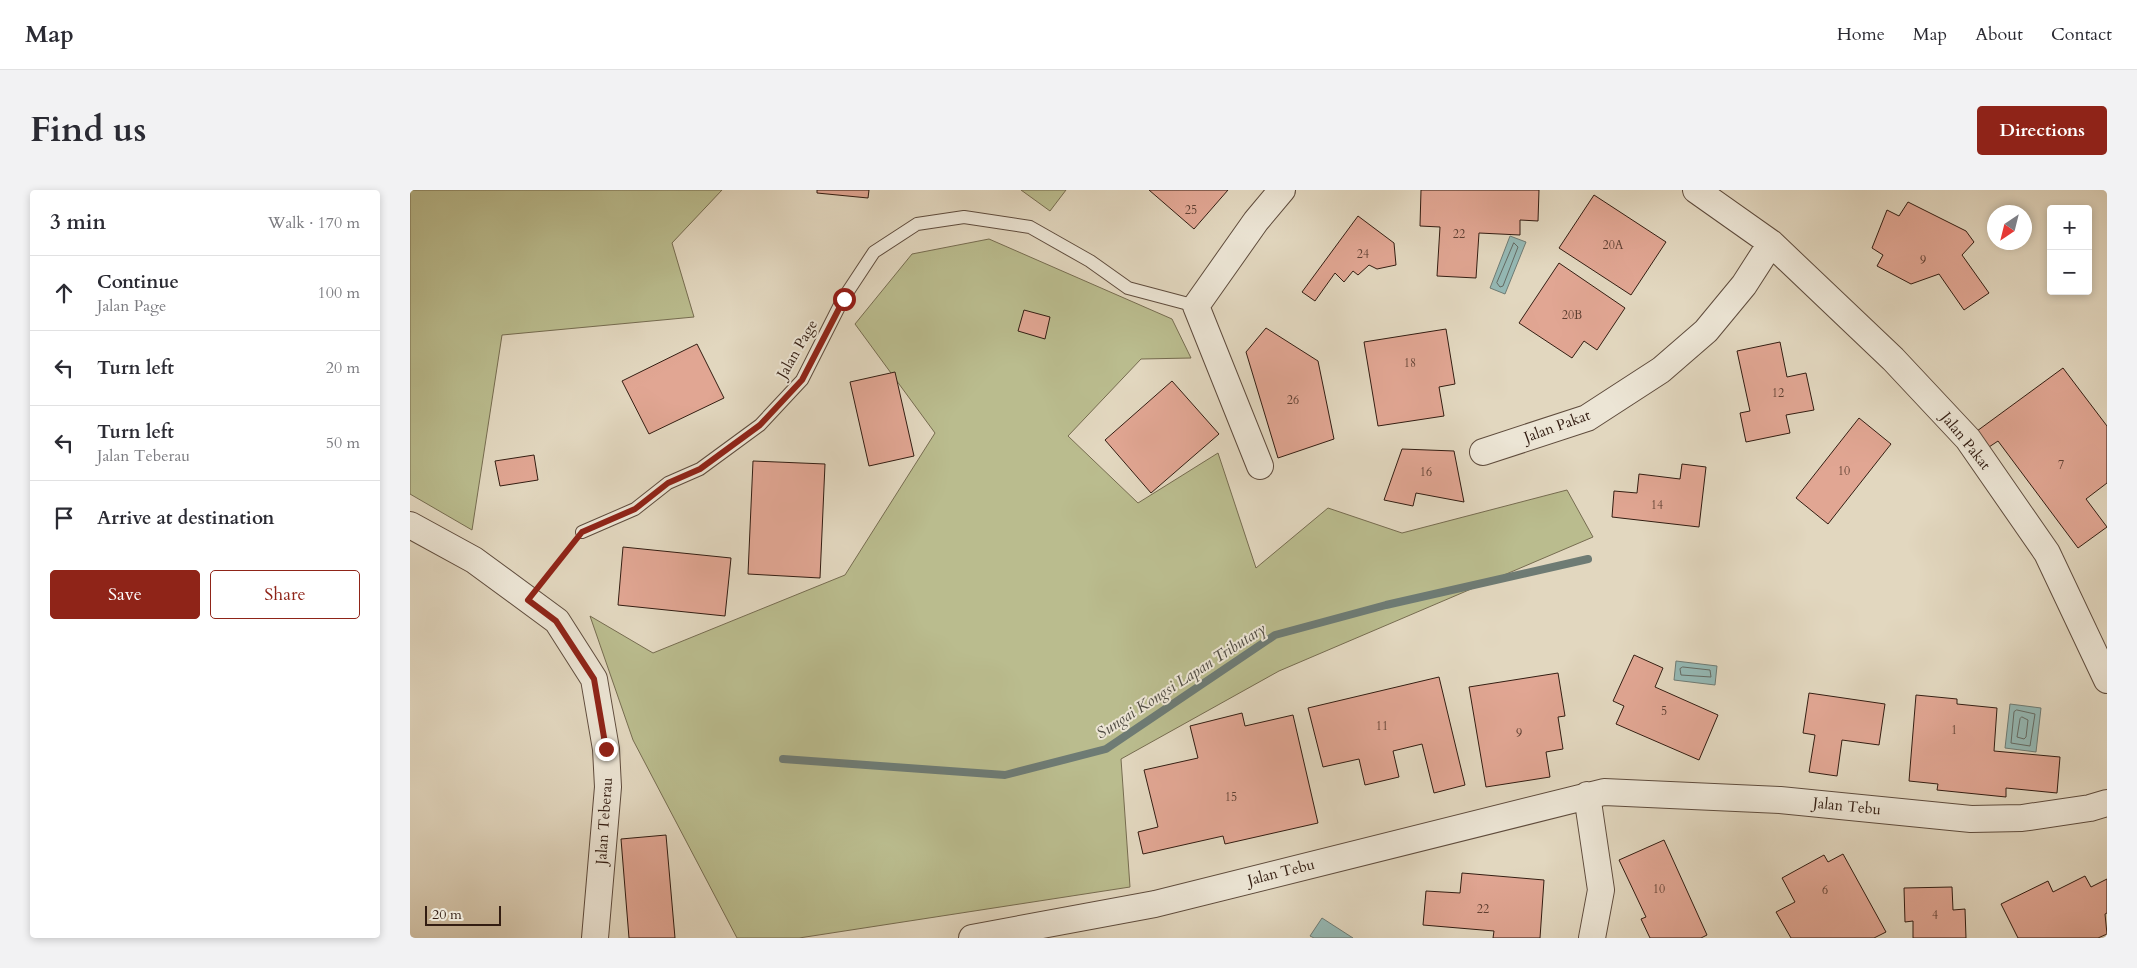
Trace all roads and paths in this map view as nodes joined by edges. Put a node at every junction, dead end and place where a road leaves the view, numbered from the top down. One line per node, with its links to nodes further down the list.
1 (1282, 190): 4 (street)
2 (1696, 190): 3 (street, Jalan Pakat)
3 (1771, 242): 5 (street, Jalan Pakat); 10 (street, Jalan Pakat)
4 (1196, 306): 6 (street); 8 (lane, Jalan Page)
5 (1483, 452)
6 (1260, 466)
7 (410, 525): 9 (street, Jalan Teberau)
8 (582, 532): 9 (path)
9 (528, 600): 13 (street, Jalan Teberau)
10 (2107, 680)
11 (1587, 795): 12 (street, Jalan Tebu); 14 (street, Jalan Tebu); 15 (street)
12 (2107, 803)
13 (595, 938)
14 (972, 938)
15 (1592, 938)

